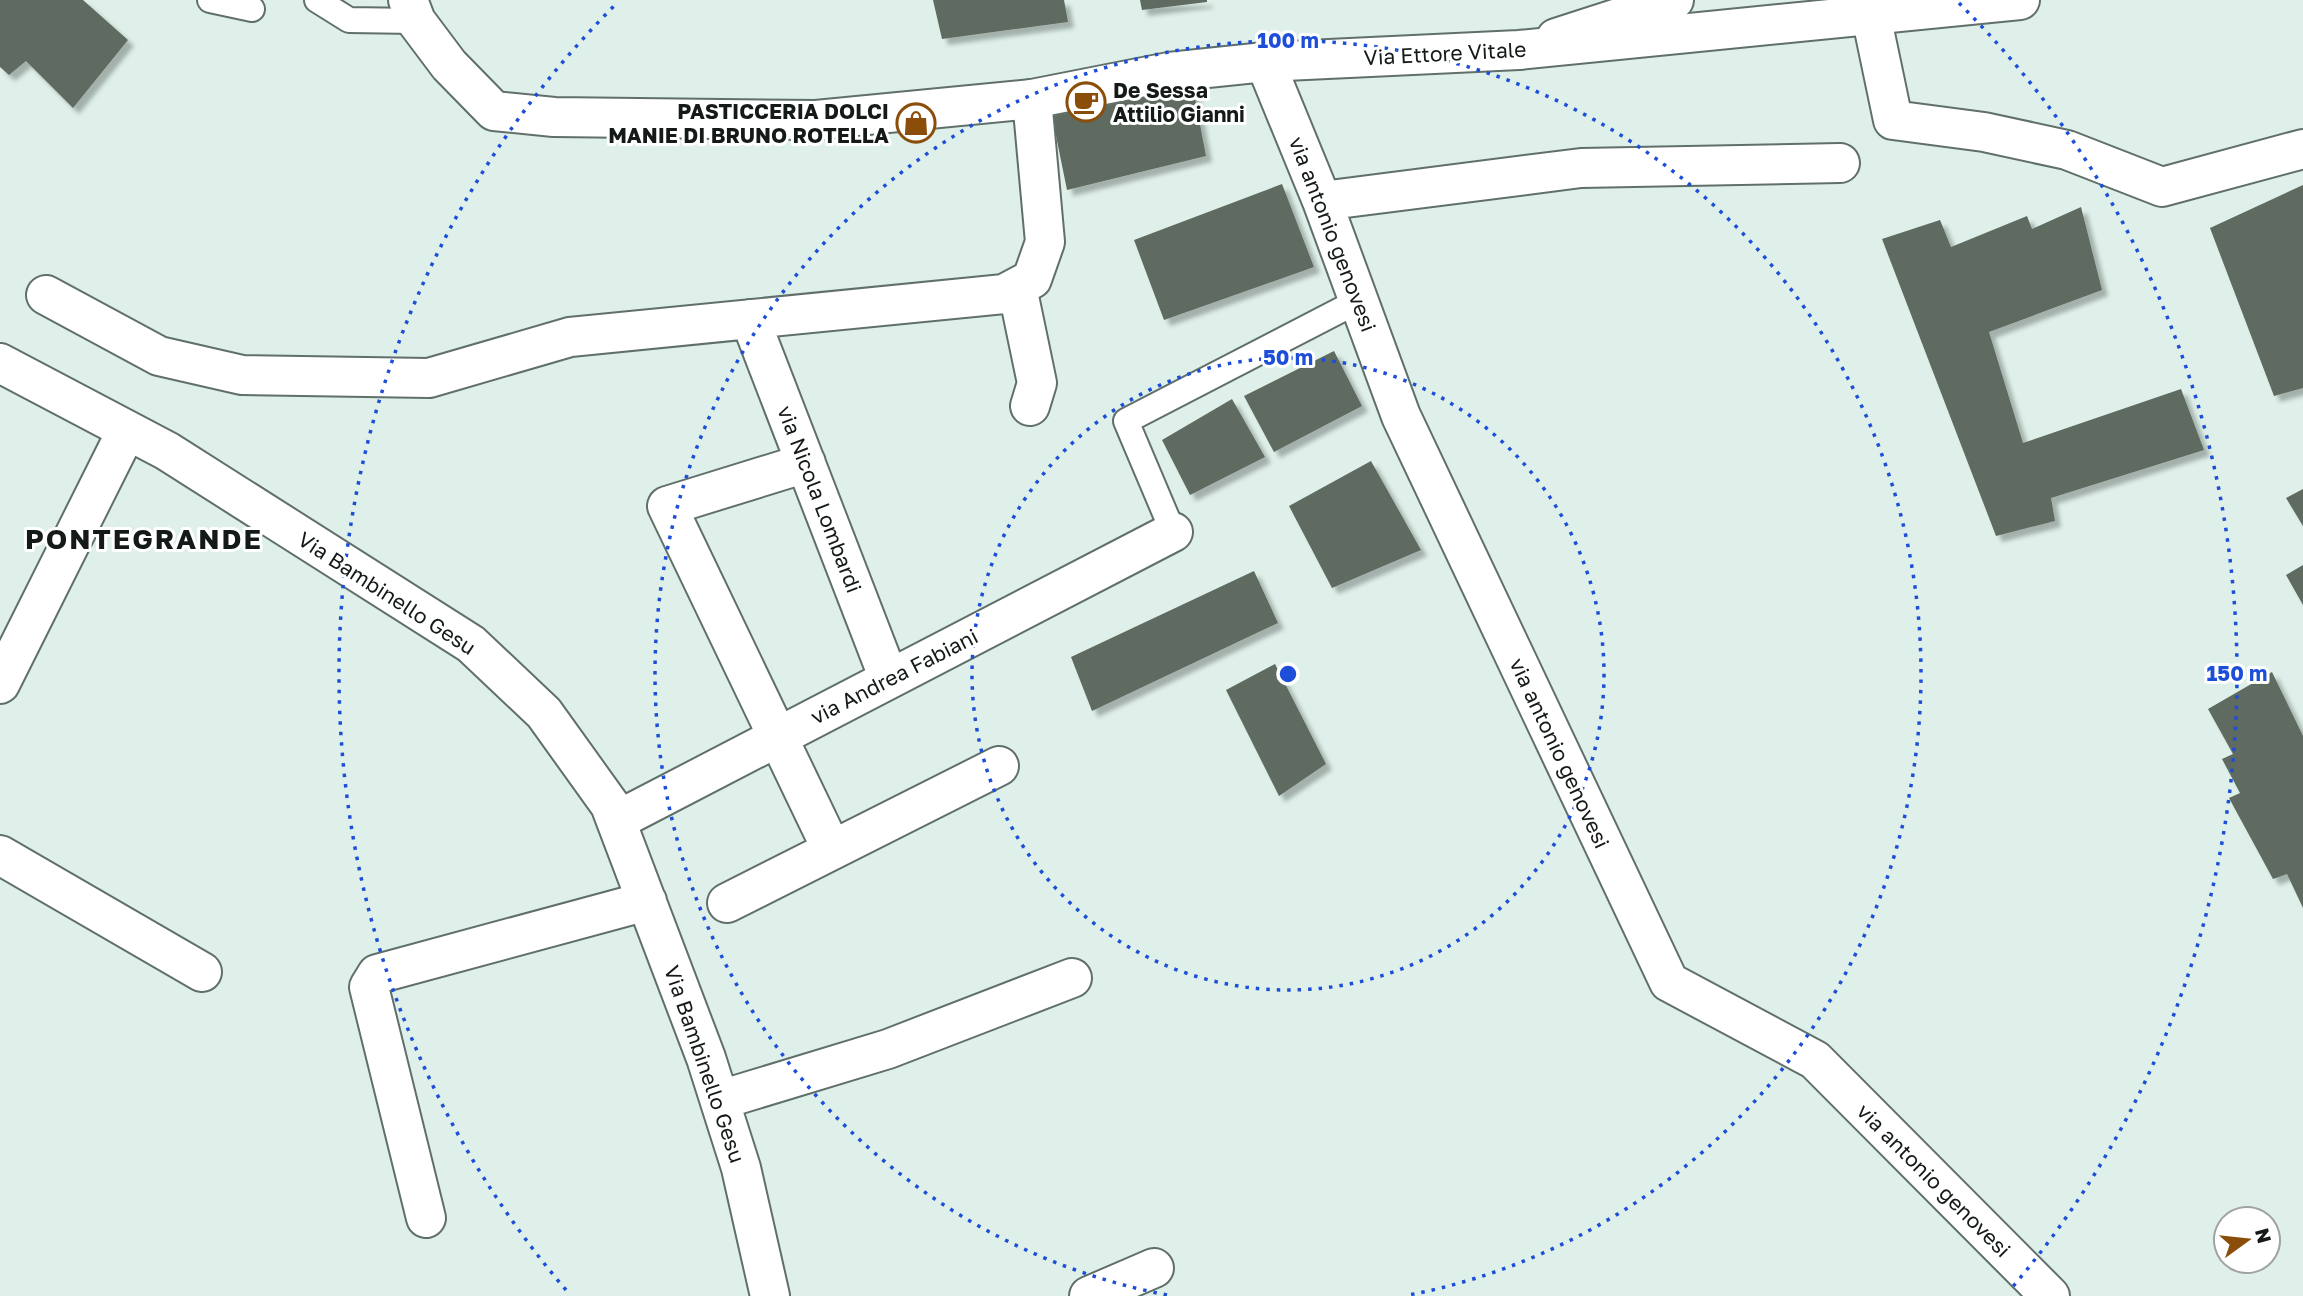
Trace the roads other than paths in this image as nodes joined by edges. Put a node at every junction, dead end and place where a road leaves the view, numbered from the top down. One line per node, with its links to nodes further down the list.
1 (210, 0): 5 (lane)
2 (317, 0): 6 (lane)
3 (1674, 0): 8 (street)
4 (2020, 0): 7 (street, Via Ettore Vitale)
5 (252, 9)
6 (412, 10): 10 (street, Via Ettore Vitale)
7 (1871, 15): 8 (street, Via Ettore Vitale); 11 (street)
8 (1519, 50): 9 (street, Via Ettore Vitale)
9 (1265, 62): 10 (street, Via Ettore Vitale); 13 (street, via antonio genovesi)
10 (1032, 99): 14 (street)
11 (2303, 149)
12 (1839, 163): 13 (street)
13 (1322, 201): 16 (street, via antonio genovesi)
14 (1017, 287): 17 (street); 19 (street)
15 (46, 295): 17 (street)
16 (1359, 301): 22 (lane); 39 (street, via antonio genovesi)
17 (750, 319): 21 (street, via Nicola Lombardi)
18 (0, 363): 20 (street, Via Bambinello Gesu)
19 (1030, 406)
20 (127, 430): 24 (street); 27 (street, Via Bambinello Gesu)
21 (806, 463): 23 (street, via Nicola Lombardi); 25 (street)
22 (1173, 532): 23 (street, via Andrea Fabiani)
23 (889, 679): 25 (street, via Andrea Fabiani)
24 (0, 684)
25 (778, 737): 27 (street, via Andrea Fabiani); 28 (street)
26 (999, 766): 28 (street)
27 (616, 821): 30 (street, Via Bambinello Gesu)
28 (832, 850): 31 (street)
29 (0, 855): 32 (street)
30 (647, 901): 34 (street, Via Bambinello Gesu); 35 (street)
31 (727, 903)
32 (202, 972)
33 (1072, 978): 34 (street)
34 (720, 1100): 37 (street, Via Bambinello Gesu)
35 (426, 1219)
36 (1154, 1268): 38 (street)
37 (770, 1296)
38 (1089, 1296)
39 (2050, 1296)

